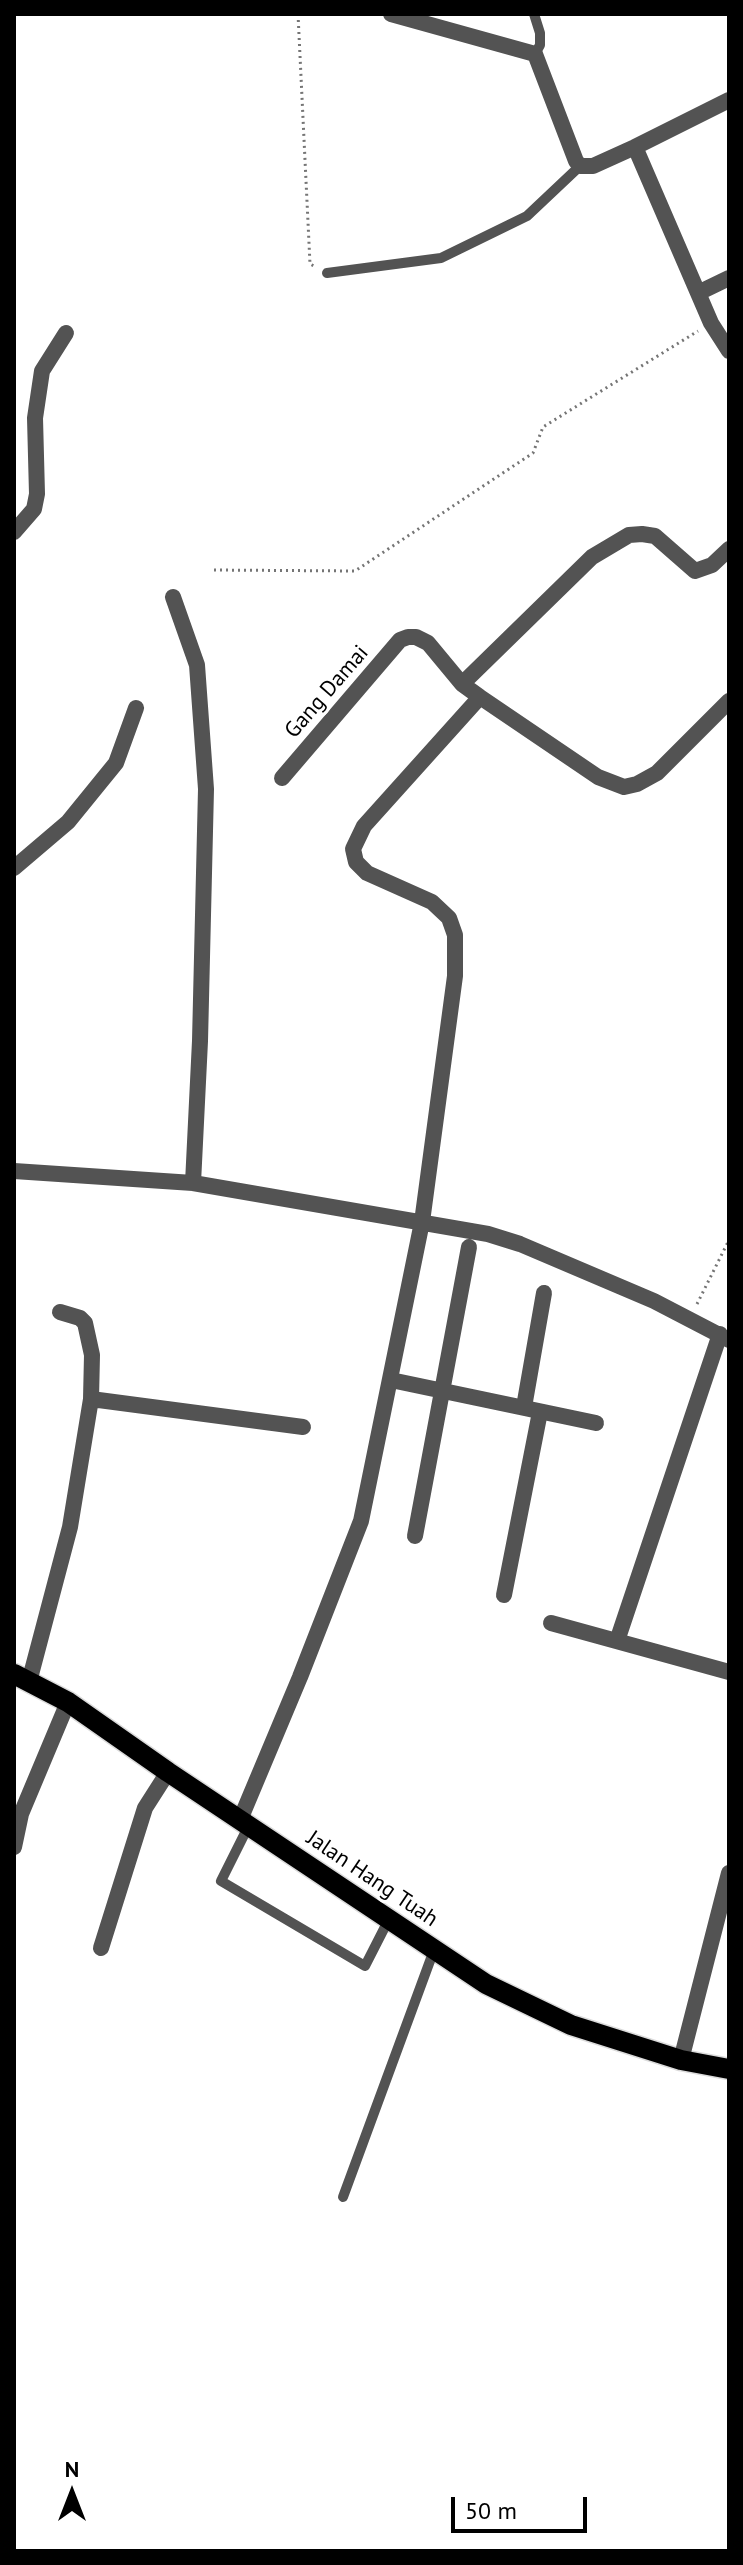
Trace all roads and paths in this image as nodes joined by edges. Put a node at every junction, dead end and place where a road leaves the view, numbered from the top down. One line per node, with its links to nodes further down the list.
1 (298, 14): 8 (path)
2 (391, 14): 4 (street)
3 (534, 14): 4 (lane)
4 (535, 54): 7 (street)
5 (729, 100): 6 (street)
6 (635, 147): 7 (street); 10 (street)
7 (580, 166): 8 (lane)
8 (327, 273)
9 (729, 278): 10 (street)
10 (698, 293): 11 (street)
11 (711, 323): 13 (street); 16 (path)
12 (66, 333): 14 (street)
13 (729, 351)
14 (14, 532)
15 (729, 549): 18 (street)
16 (214, 570)
17 (173, 597): 25 (street)
18 (462, 684): 19 (street); 22 (street, Gang Damai)
19 (480, 697): 20 (street); 26 (street)
20 (729, 701)
21 (136, 708): 23 (street)
22 (282, 778)
23 (14, 868)
24 (14, 1171): 25 (street)
25 (193, 1183): 26 (street)
26 (422, 1222): 31 (street); 33 (street)
27 (729, 1240): 31 (path)
28 (469, 1247): 34 (street)
29 (544, 1293): 36 (street)
30 (60, 1312): 35 (street)
31 (690, 1318): 32 (street)
32 (725, 1337): 42 (street)
33 (391, 1380): 34 (street); 47 (street)
34 (442, 1391): 36 (street); 39 (street)
35 (91, 1399): 38 (street); 44 (street)
36 (532, 1409): 37 (street); 40 (street)
37 (596, 1423)
38 (303, 1427)
39 (415, 1536)
40 (504, 1595)
41 (551, 1623): 42 (street)
42 (617, 1641): 43 (street)
43 (729, 1672)
44 (22, 1678): 45 (main road, Jalan Hang Tuah)
45 (68, 1702): 46 (main road, Jalan Hang Tuah); 48 (street)
46 (168, 1772): 47 (main road, Jalan Hang Tuah); 51 (street)
47 (244, 1822): 50 (main road, Jalan Hang Tuah); 50 (lane)
48 (14, 1847)
49 (729, 1873): 53 (street)
50 (389, 1919): 52 (main road, Jalan Hang Tuah)
51 (101, 1948)
52 (434, 1950): 53 (main road, Jalan Hang Tuah); 55 (lane)
53 (681, 2060): 54 (main road, Jalan Hang Tuah)
54 (729, 2069)
55 (343, 2197)

